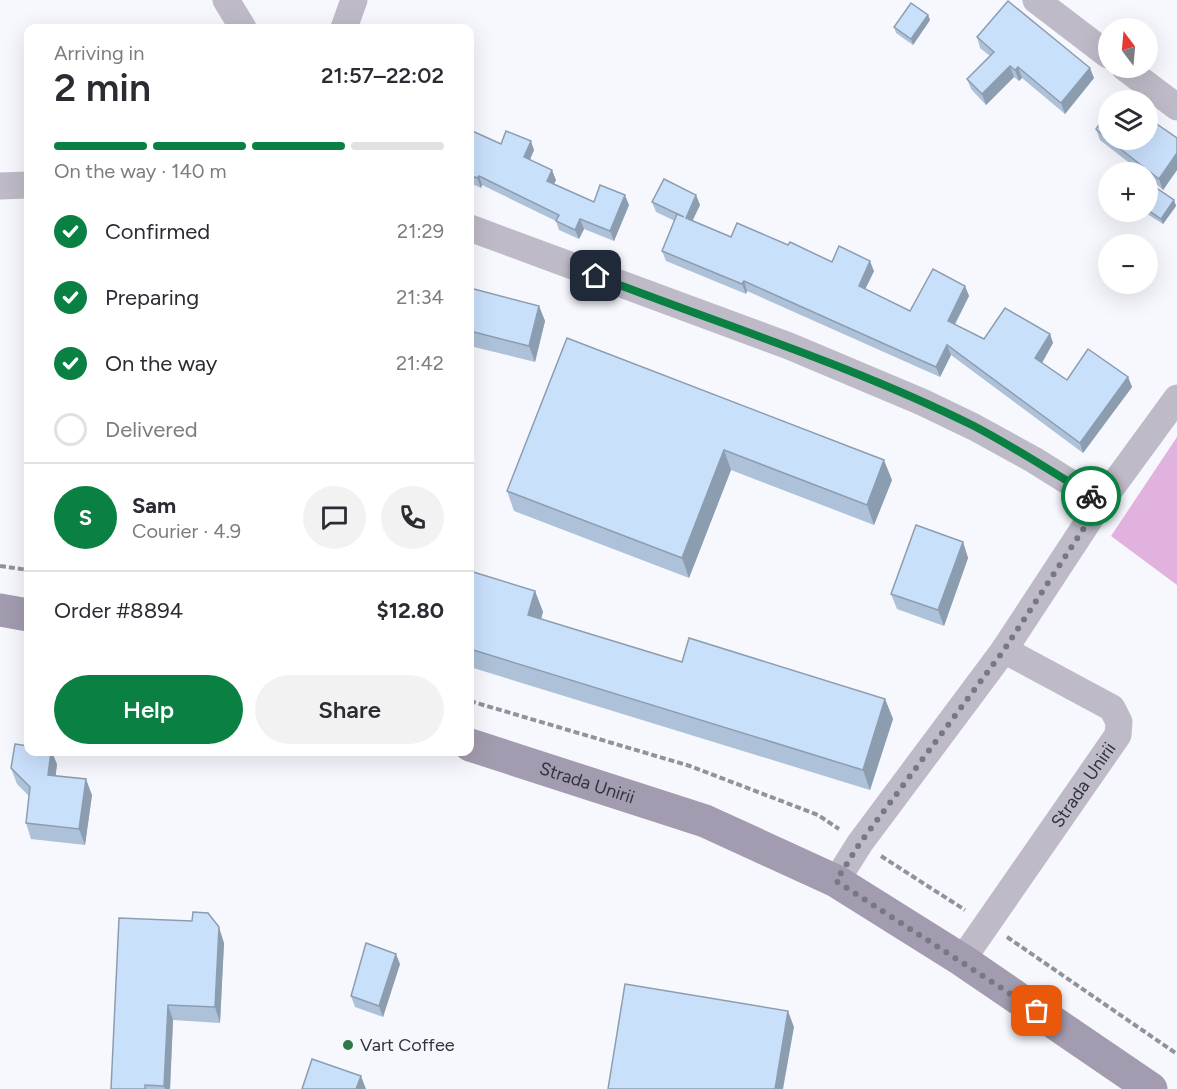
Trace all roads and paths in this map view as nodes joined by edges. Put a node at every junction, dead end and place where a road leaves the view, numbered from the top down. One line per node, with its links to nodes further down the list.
1 (226, 0): 4 (street)
2 (354, 0): 5 (street)
3 (1036, 0): 6 (street)
4 (241, 24)
5 (346, 24)
6 (1098, 47)
7 (1138, 78): 8 (street)
8 (1177, 107)
9 (24, 185): 10 (street)
10 (0, 186)
11 (474, 229): 13 (street)
12 (1177, 399): 13 (street)
13 (1101, 502): 18 (street)
14 (0, 566): 15 (path)
15 (24, 569)
16 (0, 610): 17 (street)
17 (24, 614)
18 (1004, 650): 20 (street); 21 (street, Strada Unirii)
19 (474, 746): 20 (street, Strada Unirii)
20 (836, 881): 21 (street, Strada Unirii)
21 (962, 960): 22 (street, Strada Unirii)
22 (1151, 1089)

